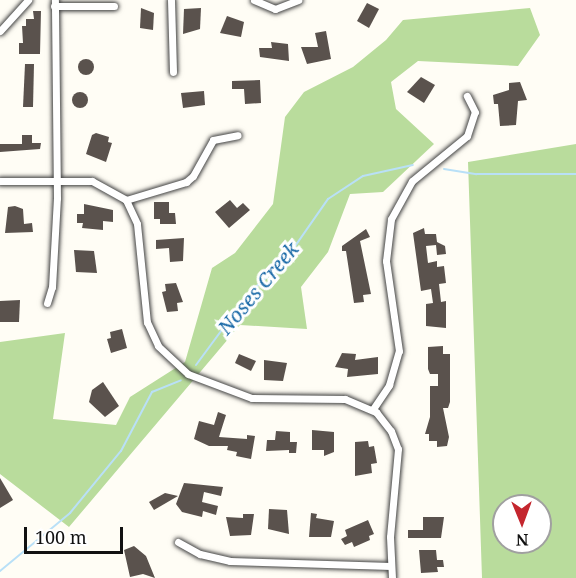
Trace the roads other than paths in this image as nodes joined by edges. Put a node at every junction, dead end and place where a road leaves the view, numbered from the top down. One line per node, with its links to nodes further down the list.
1 (27, 0): 7 (street)
2 (171, 0): 8 (street)
3 (254, 0): 4 (street)
4 (298, 0)
5 (54, 3): 6 (street); 11 (street)
6 (114, 6)
7 (0, 31)
8 (173, 72)
9 (467, 96): 15 (street)
10 (238, 135): 13 (street)
11 (56, 181): 12 (street); 13 (street); 14 (street)
12 (0, 182)
13 (126, 200): 15 (street)
14 (47, 303)
15 (373, 410): 17 (street)
16 (178, 542): 17 (street)
17 (391, 566): 18 (street)
18 (392, 578)

